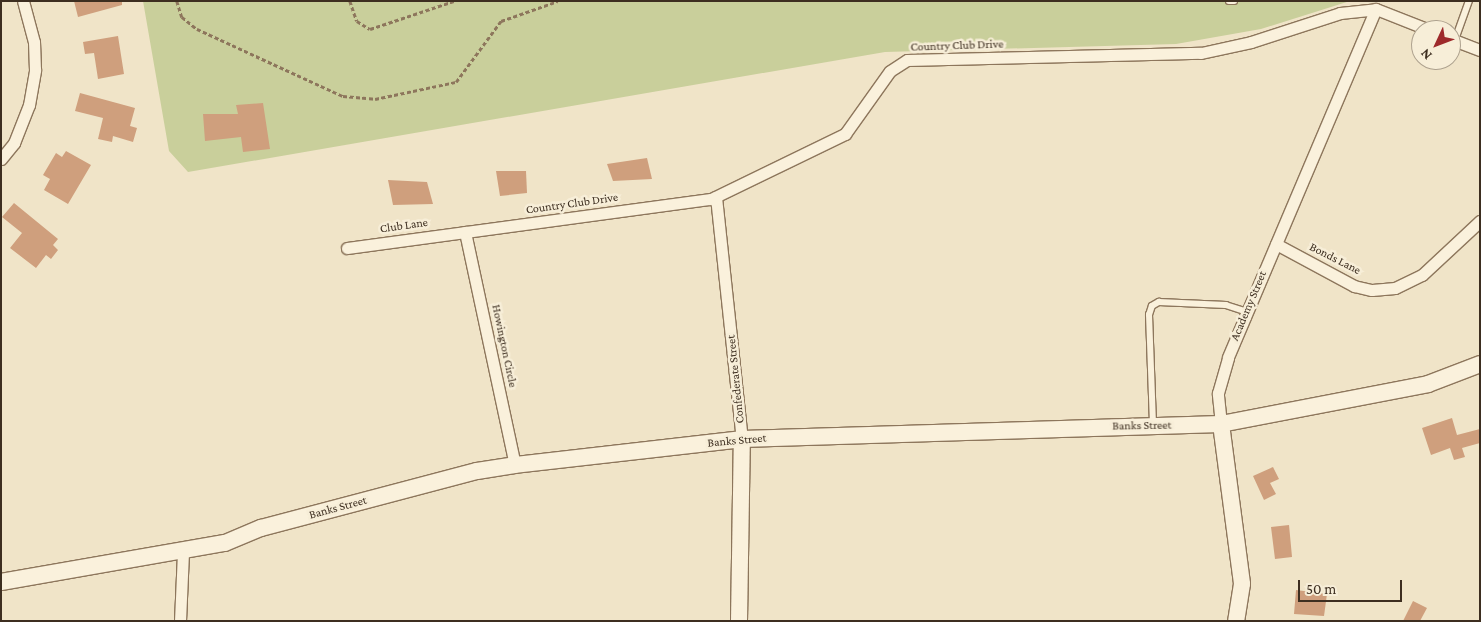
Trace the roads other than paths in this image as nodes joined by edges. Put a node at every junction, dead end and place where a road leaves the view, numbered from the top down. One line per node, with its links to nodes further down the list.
1 (24, 1): 10 (street)
2 (1229, 1): 3 (lane)
3 (1234, 1)
4 (1469, 1): 6 (lane)
5 (1375, 5): 7 (street); 11 (street, Country Club Drive); 14 (street, Academy Street)
6 (1461, 20)
7 (1411, 22)
8 (1461, 42): 9 (street)
9 (1480, 50)
10 (1, 159)
11 (716, 197): 13 (street, Country Club Drive); 20 (street, Confederate Street)
12 (1480, 222): 14 (street, Bonds Lane)
13 (465, 232): 15 (street, Club Lane); 21 (street, Howington Circle)
14 (1276, 244): 16 (street, Academy Street)
15 (347, 248)
16 (1247, 312): 18 (street, Academy Street); 19 (lane)
17 (1478, 367): 18 (street, Banks Street)
18 (1221, 424): 19 (street, Banks Street); 26 (street, Academy Street)
19 (1153, 426): 20 (street, Banks Street)
20 (742, 439): 21 (street, Banks Street); 25 (street, Confederate Street)
21 (515, 465): 22 (street, Banks Street)
22 (183, 551): 23 (street, Banks Street); 24 (street)
23 (1, 582)
24 (180, 621)
25 (740, 621)
26 (1236, 621)

